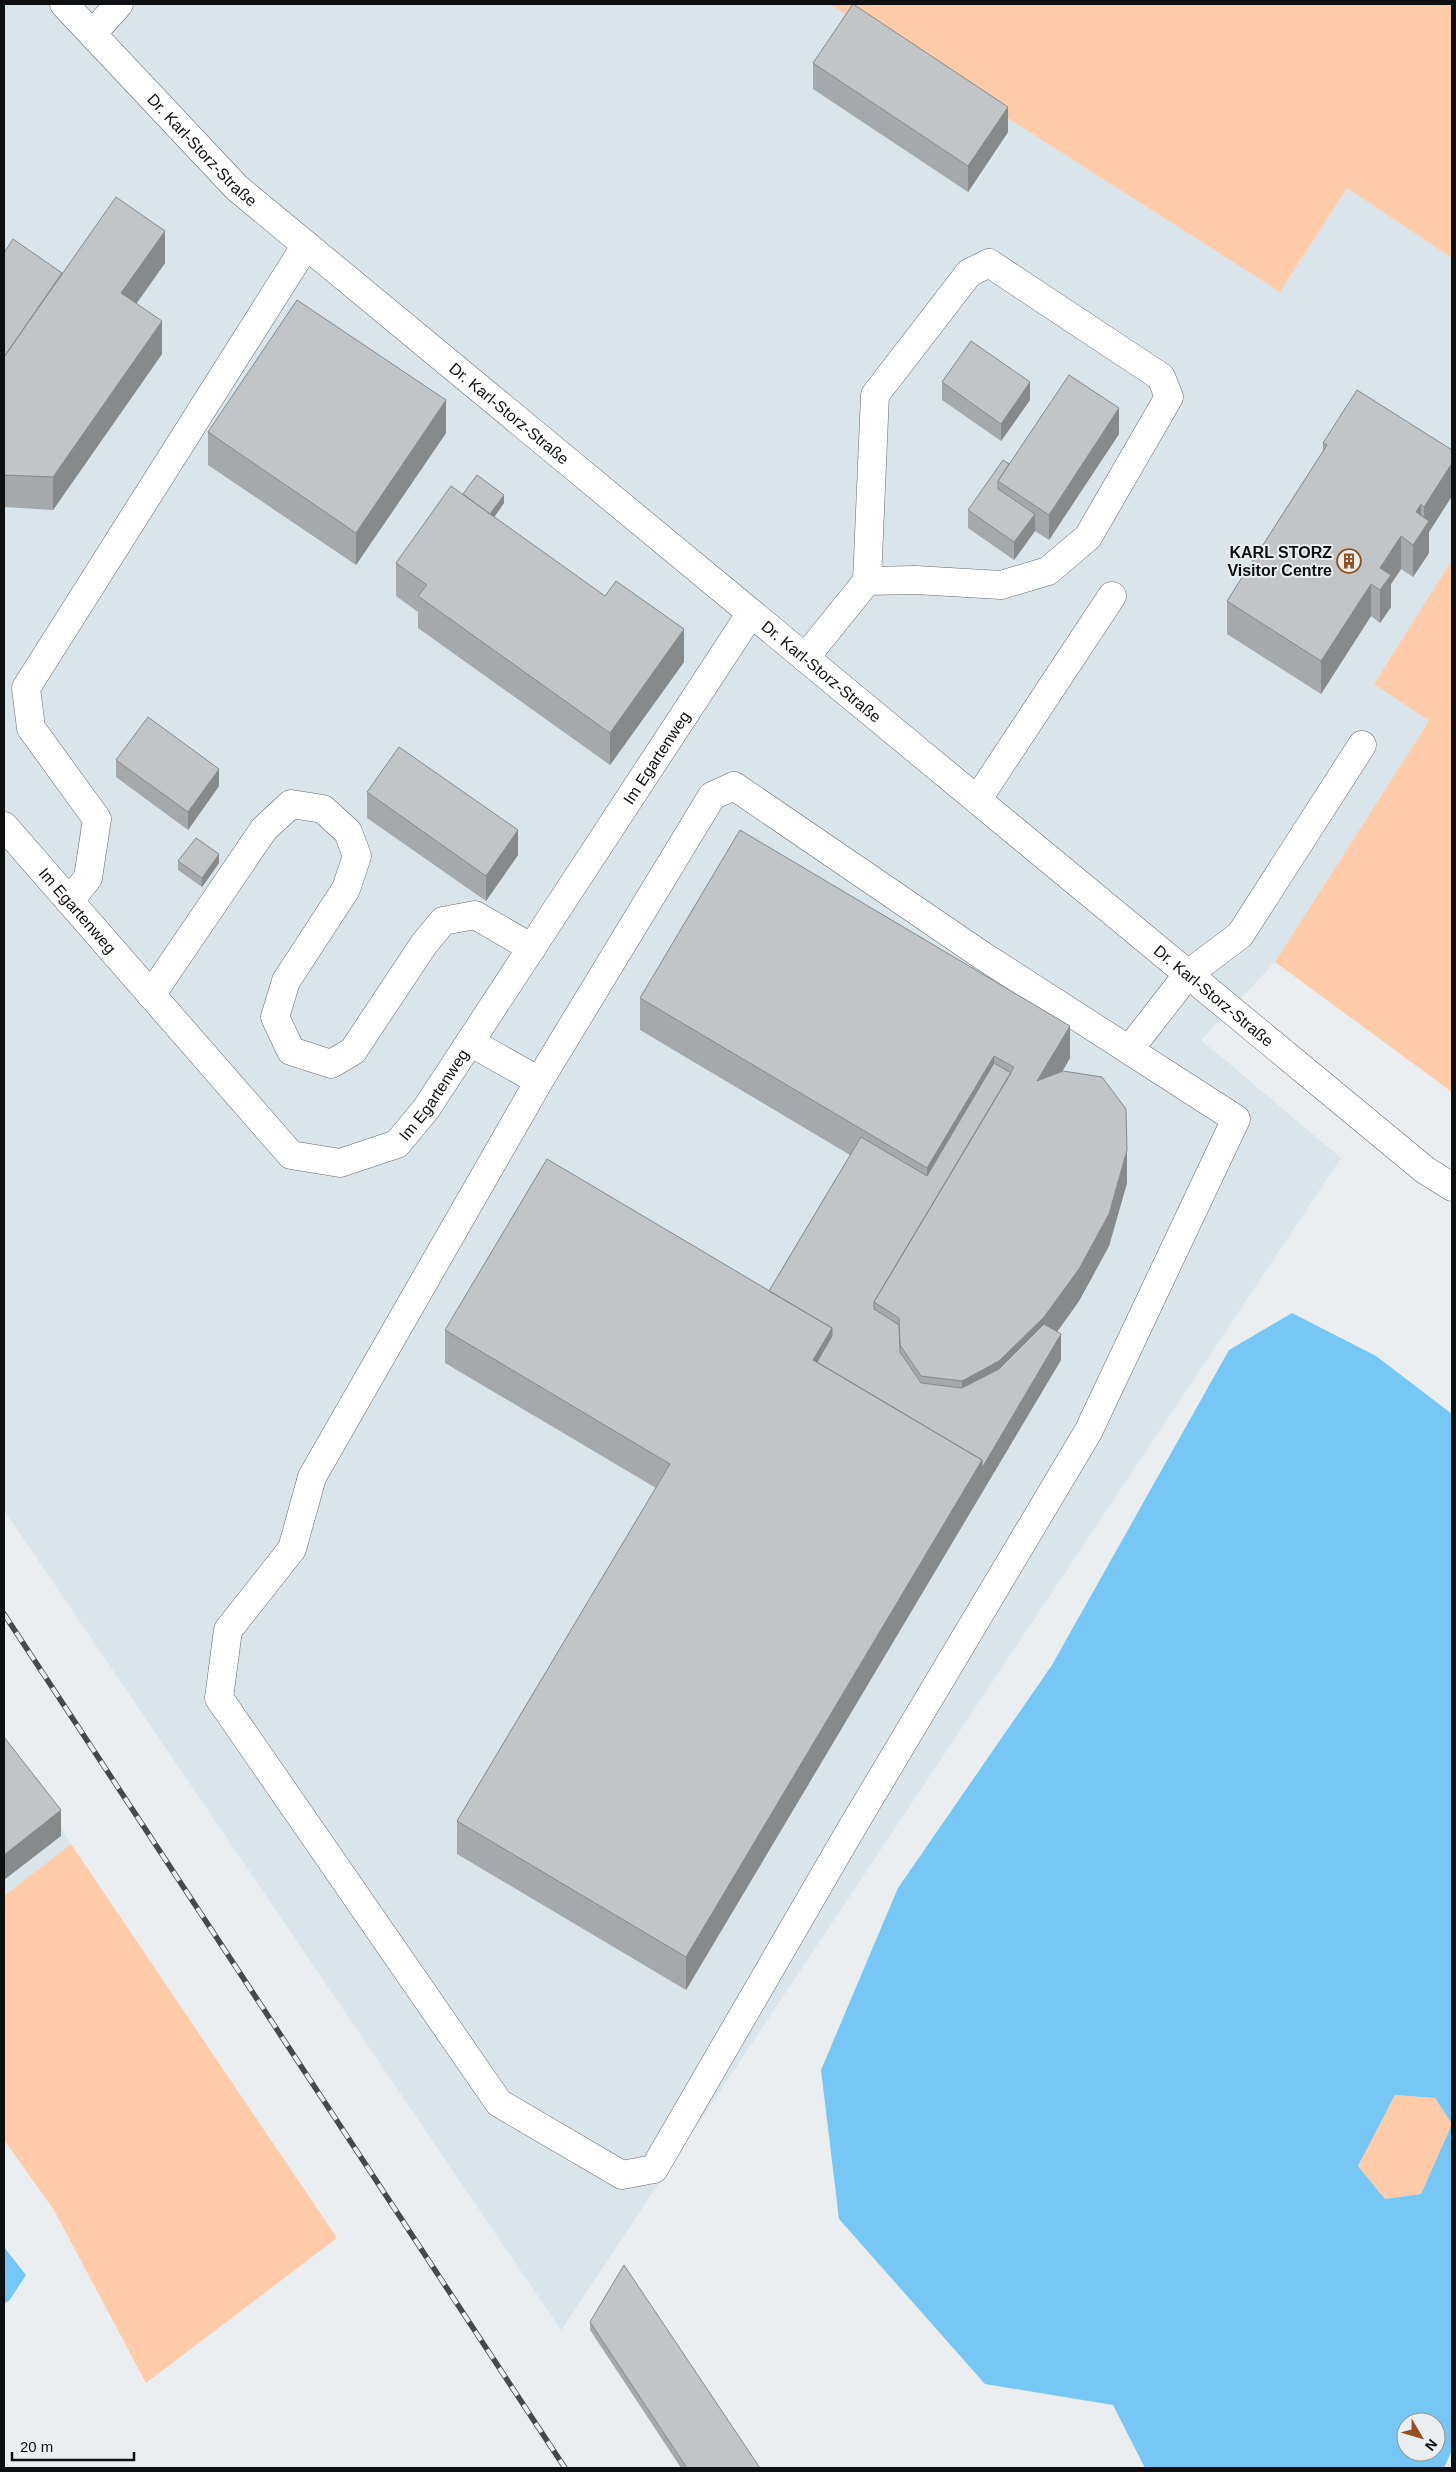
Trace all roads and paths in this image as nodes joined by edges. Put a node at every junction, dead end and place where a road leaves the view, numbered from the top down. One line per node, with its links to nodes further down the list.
1 (64, 4): 3 (street, Dr. Karl-Storz-Straße)
2 (119, 4): 3 (street)
3 (93, 33): 4 (street, Dr. Karl-Storz-Straße)
4 (306, 245): 7 (street, Dr. Karl-Storz-Straße); 12 (street)
5 (867, 581): 5 (street); 8 (street)
6 (1112, 596): 10 (street)
7 (751, 613): 8 (street, Dr. Karl-Storz-Straße); 13 (street, Im Egartenweg)
8 (805, 658): 10 (street, Dr. Karl-Storz-Straße)
9 (1362, 745): 14 (street)
10 (977, 800): 14 (street, Dr. Karl-Storz-Straße)
11 (4, 826): 12 (street, Im Egartenweg)
12 (69, 901): 15 (street, Im Egartenweg)
13 (532, 948): 15 (street); 16 (street, Im Egartenweg)
14 (1188, 974): 17 (street); 19 (street, Dr. Karl-Storz-Straße)
15 (151, 995): 16 (street, Im Egartenweg)
16 (470, 1042): 18 (street)
17 (1129, 1050): 18 (street); 18 (street)
18 (540, 1081)
19 (1452, 1187)

